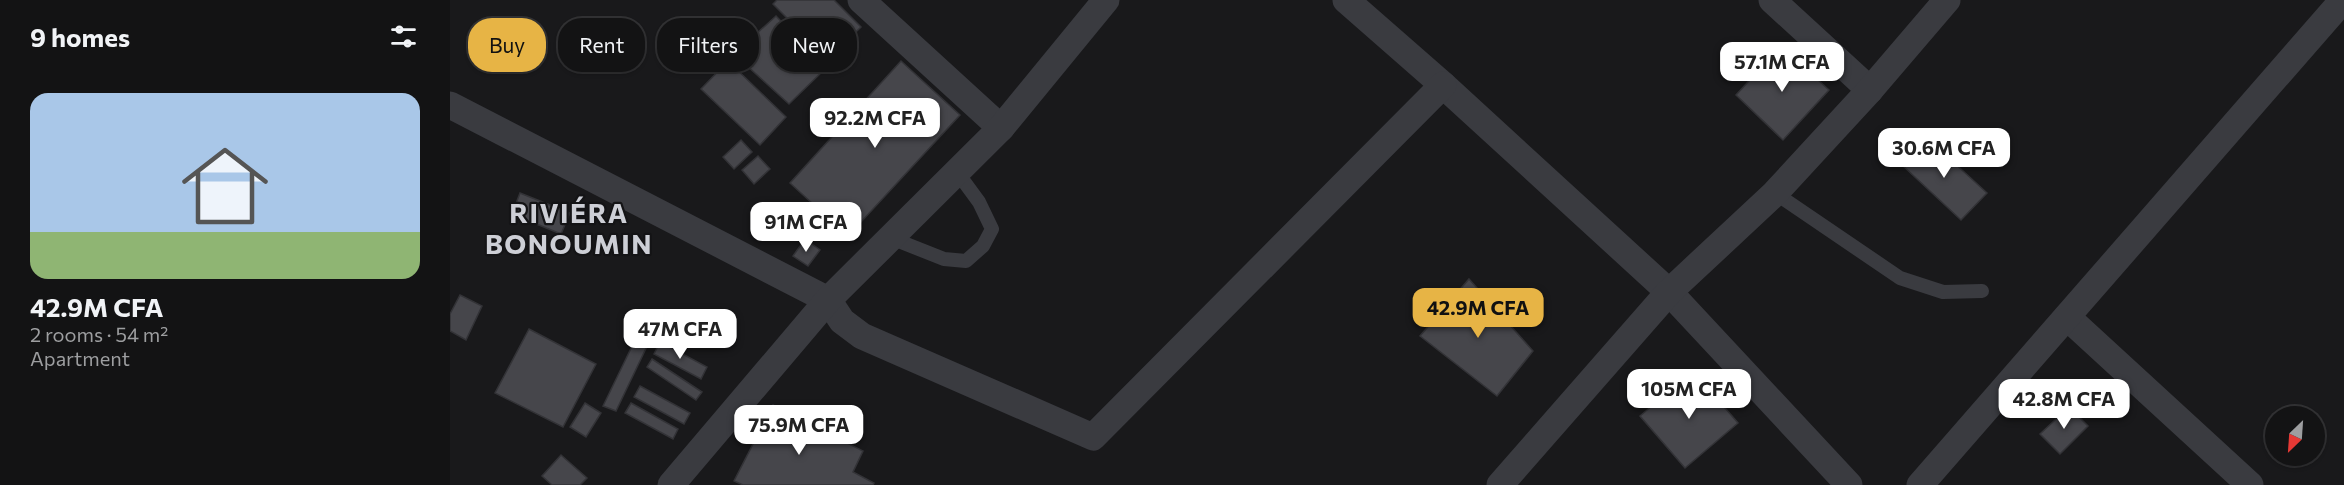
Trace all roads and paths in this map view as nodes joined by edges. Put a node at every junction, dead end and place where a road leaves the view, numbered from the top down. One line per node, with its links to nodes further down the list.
1 (861, 0): 10 (street)
2 (1106, 0): 10 (street)
3 (1346, 0): 7 (street)
4 (1772, 0): 8 (street)
5 (1947, 0): 8 (street)
6 (2343, 0): 17 (street)
7 (1443, 86): 15 (street); 16 (street)
8 (1870, 90): 12 (street)
9 (450, 105): 16 (street)
10 (1001, 128): 11 (street)
11 (957, 172): 13 (street); 13 (lane)
12 (1775, 193): 14 (lane); 15 (street)
13 (891, 238): 16 (street)
14 (1982, 291)
15 (1669, 292): 19 (street); 20 (street)
16 (828, 300): 18 (street)
17 (2067, 317): 21 (street); 22 (street)
18 (671, 485)
19 (1500, 485)
20 (1849, 485)
21 (1920, 485)
22 (2250, 485)

